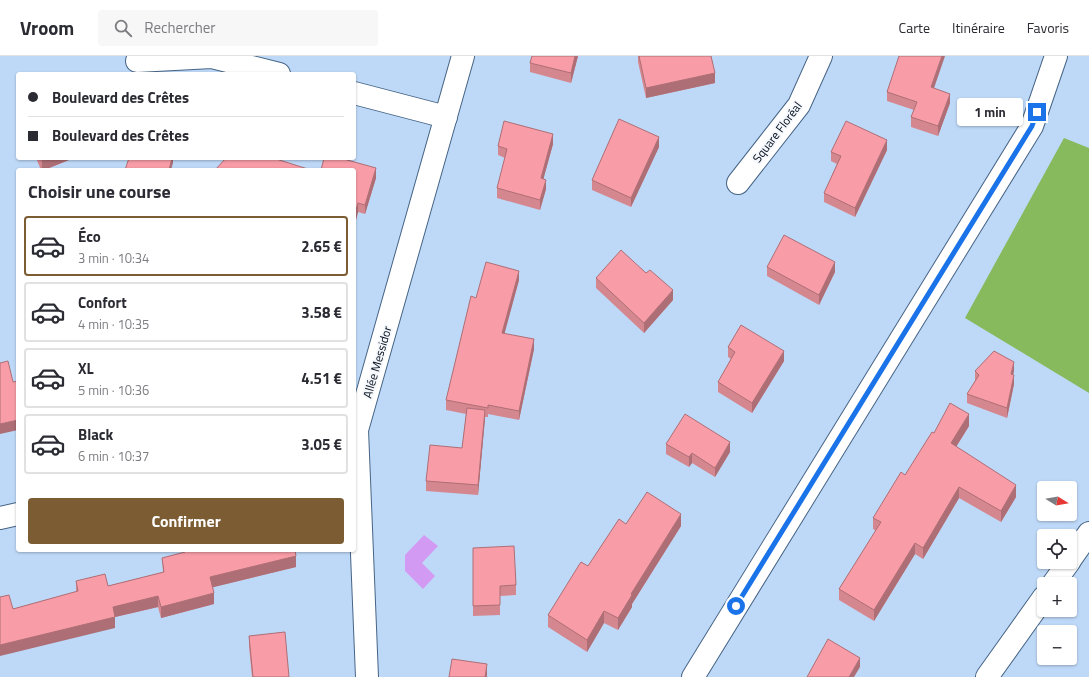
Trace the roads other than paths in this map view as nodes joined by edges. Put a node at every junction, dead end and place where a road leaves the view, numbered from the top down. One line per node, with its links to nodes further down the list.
1 (463, 56): 7 (street, Allée Messidor)
2 (821, 56): 8 (street, Square Floréal)
3 (1056, 56): 16 (street)
4 (137, 61): 5 (street)
5 (271, 72)
6 (356, 94): 7 (street)
7 (446, 117): 9 (street, Allée Messidor)
8 (738, 183)
9 (356, 430): 15 (street, Allée Messidor)
10 (16, 514): 11 (street)
11 (0, 518)
12 (1089, 533): 13 (street)
13 (1077, 550)
14 (1037, 607): 17 (street)
15 (367, 677)
16 (693, 677)
17 (987, 677)

